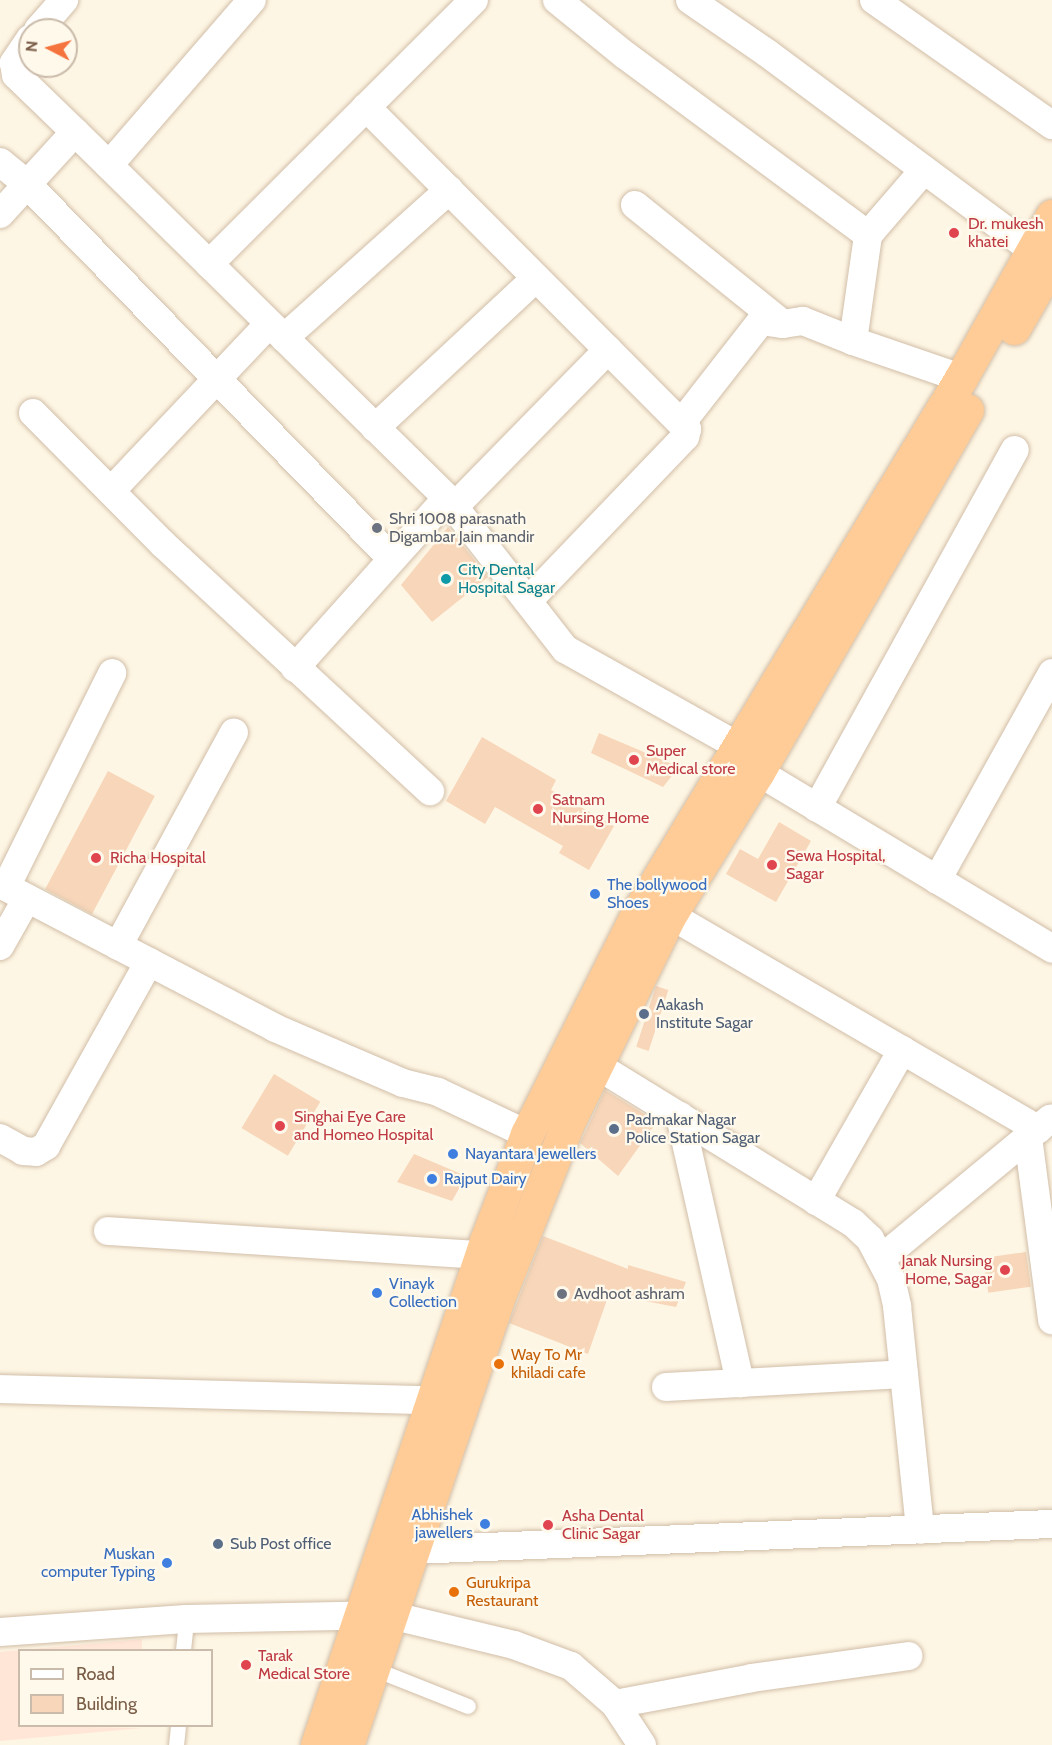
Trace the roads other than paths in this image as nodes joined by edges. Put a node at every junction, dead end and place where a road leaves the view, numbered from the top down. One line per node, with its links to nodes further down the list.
1 (64, 0): 7 (street)
2 (252, 0): 13 (street)
3 (557, 0): 20 (street)
4 (690, 0): 14 (street)
5 (874, 0): 10 (street)
6 (466, 2): 9 (street)
7 (48, 18)
8 (7, 58): 11 (street)
9 (366, 107): 16 (street); 22 (street)
10 (1052, 125)
11 (75, 132): 13 (street); 15 (street)
12 (0, 162): 15 (street)
13 (109, 165): 22 (street)
14 (924, 170): 20 (street); 21 (street)
15 (27, 184): 18 (street); 29 (street)
16 (448, 190): 23 (street); 25 (street)
17 (635, 205): 24 (street)
18 (0, 214)
19 (1052, 216): 21 (highway)
20 (868, 235): 26 (street)
21 (1042, 256): 28 (highway); 43 (highway)
22 (209, 264): 25 (street)
23 (536, 278): 27 (street); 32 (street)
24 (783, 324): 26 (street); 31 (street)
25 (277, 331): 29 (street); 32 (street)
26 (853, 341): 28 (street)
27 (608, 350): 31 (street); 35 (street)
28 (961, 378): 42 (highway)
29 (217, 379): 34 (street); 36 (street)
30 (33, 413): 34 (street)
31 (683, 421): 37 (street)
32 (375, 428): 35 (street)
33 (1015, 450): 45 (street)
34 (111, 491): 38 (street)
35 (451, 502): 36 (street); 37 (street)
36 (391, 558): 38 (street)
37 (528, 601): 42 (street)
38 (295, 668): 44 (street)
39 (112, 673): 47 (street)
40 (1052, 673): 46 (street)
41 (234, 732): 50 (street)
42 (738, 746): 43 (street); 57 (highway)
43 (758, 772): 45 (street); 48 (highway)
44 (430, 791)
45 (817, 808): 46 (street)
46 (937, 880): 51 (street)
47 (11, 890): 49 (street); 50 (street)
48 (670, 915): 53 (street); 54 (highway)
49 (0, 946)
50 (118, 946): 52 (street)
51 (1052, 949)
52 (149, 962): 57 (street); 58 (street)
53 (902, 1050): 56 (street); 59 (street)
54 (596, 1065): 55 (street); 71 (highway)
55 (680, 1116): 59 (street); 65 (street)
56 (1039, 1128): 62 (street); 63 (street)
57 (527, 1134): 61 (highway)
58 (0, 1138)
59 (816, 1201): 62 (street)
60 (108, 1231): 61 (street)
61 (482, 1255): 68 (highway)
62 (882, 1258): 64 (street)
63 (1052, 1320)
64 (904, 1374): 65 (street); 70 (street)
65 (740, 1383): 66 (street)
66 (666, 1387)
67 (0, 1389): 68 (street)
68 (433, 1400): 72 (highway)
69 (1052, 1524): 70 (street)
70 (920, 1530): 71 (street)
71 (412, 1550): 72 (highway)
72 (376, 1615): 73 (street); 77 (highway); 78 (street); 82 (highway)
73 (186, 1619): 74 (street); 75 (lane)
74 (0, 1632)
75 (183, 1649)
76 (908, 1656): 78 (street)
77 (372, 1668): 79 (lane); 83 (highway)
78 (615, 1704): 84 (street)
79 (468, 1706)
80 (178, 1727): 81 (lane)
81 (177, 1745)
82 (317, 1745)
83 (347, 1745)
84 (642, 1745)

